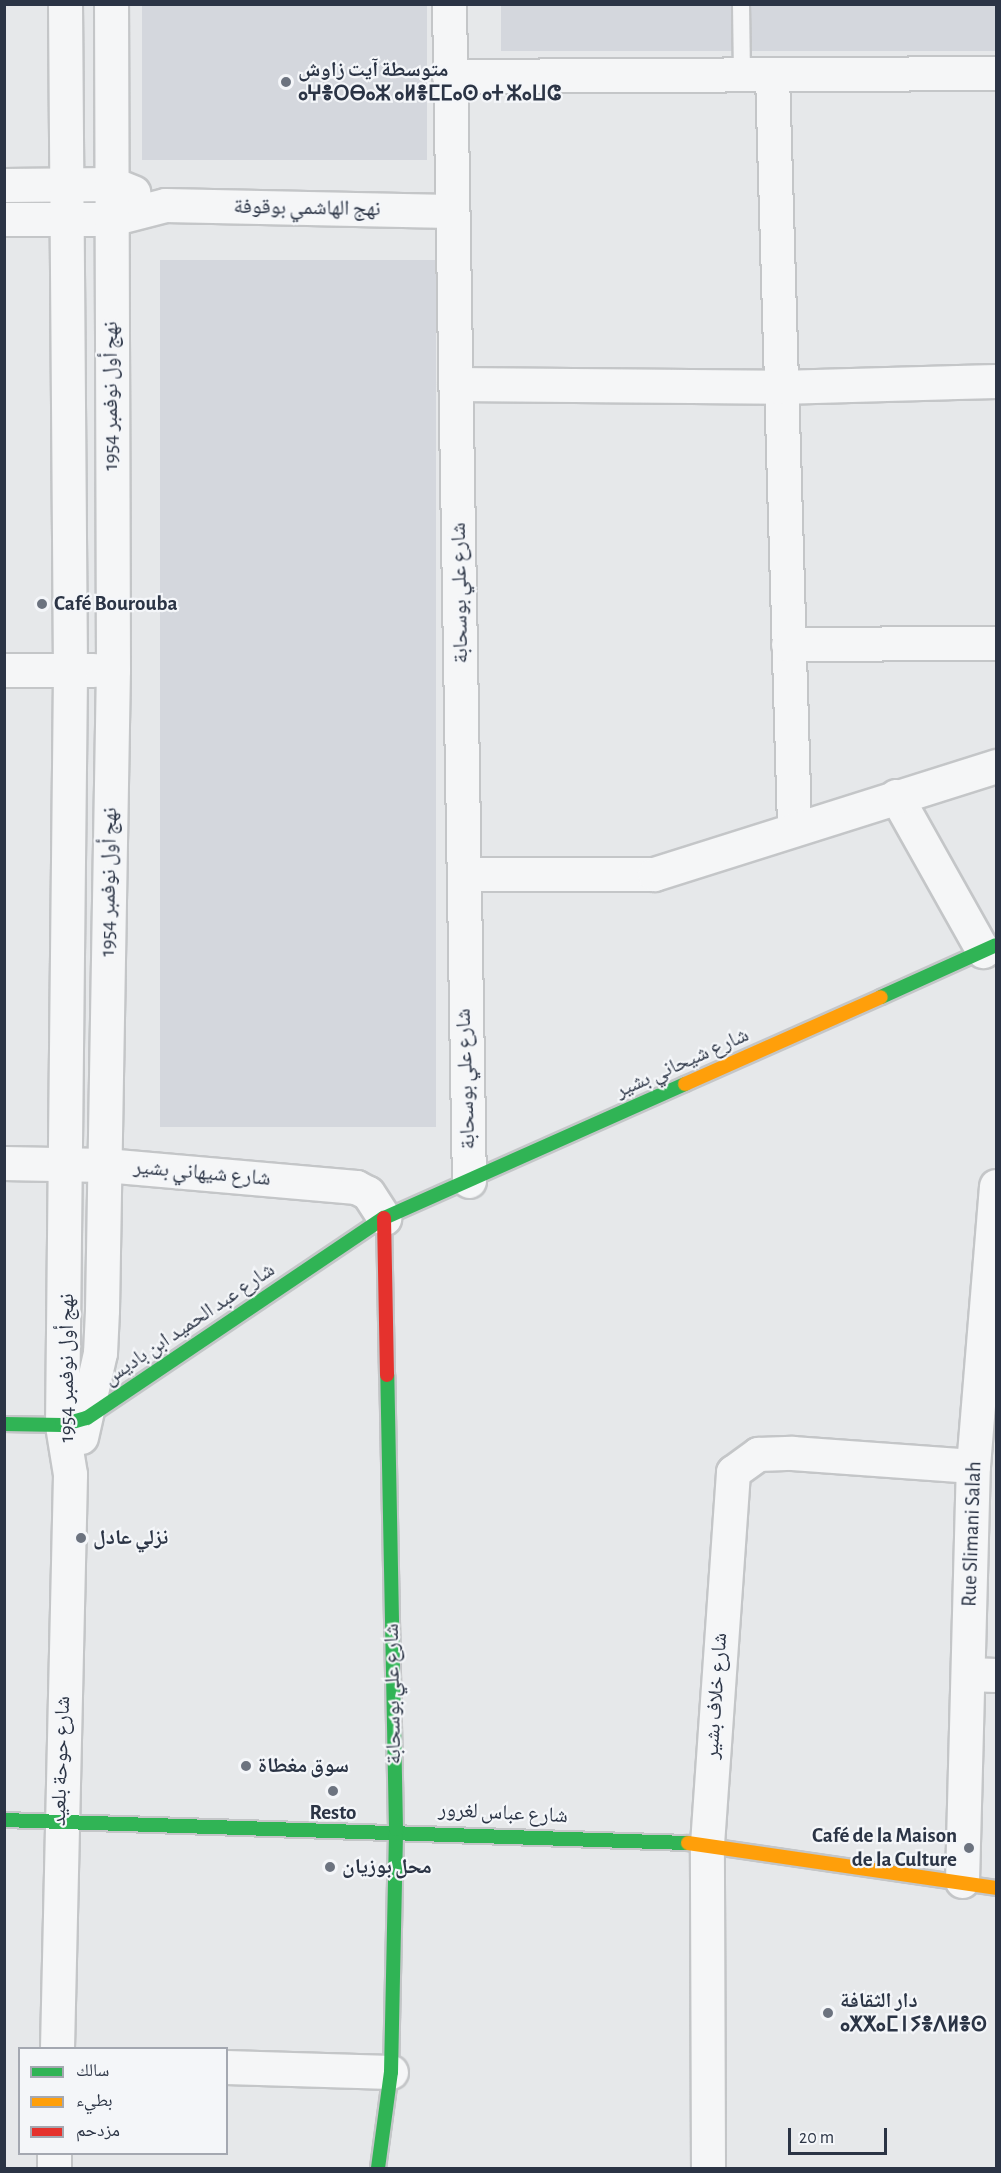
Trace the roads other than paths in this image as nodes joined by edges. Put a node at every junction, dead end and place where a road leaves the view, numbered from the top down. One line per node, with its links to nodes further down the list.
1 (65, 4): 10 (street, نهج أول نوفمبر 1954)
2 (111, 4): 8 (street, نهج أول نوفمبر 1954)
3 (448, 4): 7 (street, شارع علي بوسحابة)
4 (741, 4): 6 (lane)
5 (996, 73): 6 (street)
6 (757, 75): 7 (street); 18 (street)
7 (449, 76): 12 (street, شارع علي بوسحابة)
8 (113, 184): 10 (street, نهج الهاشمي بوقوفة); 11 (street, نهج الهاشمي بوقوفة); 15 (street, نهج أول نوفمبر 1954)
9 (4, 185): 10 (street, نهج الهاشمي بوقوفة)
10 (65, 185): 14 (street, نهج أول نوفمبر 1954)
11 (165, 205): 12 (street, نهج الهاشمي بوقوفة); 15 (street, نهج الهاشمي بوقوفة)
12 (450, 211): 17 (street, شارع علي بوسحابة)
13 (4, 219): 14 (street, نهج الهاشمي بوقوفة)
14 (63, 219): 15 (street, نهج الهاشمي بوقوفة); 19 (street, نهج أول نوفمبر 1954)
15 (111, 219): 20 (street, نهج أول نوفمبر 1954)
16 (996, 381): 18 (street)
17 (455, 384): 18 (street); 29 (street, شارع علي بوسحابة)
18 (779, 387): 22 (street)
19 (70, 578): 20 (street); 24 (street, نهج أول نوفمبر 1954)
20 (111, 579): 25 (street, نهج أول نوفمبر 1954)
21 (996, 643): 22 (street)
22 (788, 644): 28 (street)
23 (4, 670): 24 (street)
24 (70, 670): 25 (street); 32 (street, نهج أول نوفمبر 1954)
25 (113, 670): 33 (street, نهج أول نوفمبر 1954)
26 (996, 766): 27 (street)
27 (896, 796): 28 (street); 30 (street)
28 (794, 826): 29 (street)
29 (465, 874): 34 (street, شارع علي بوسحابة)
30 (990, 948): 34 (main road, شارع شيحاني بشير)
31 (4, 1163): 32 (street, شارع شيهاني بشير)
32 (67, 1164): 33 (street, شارع شيهاني بشير); 37 (street, نهج أول نوفمبر 1954)
33 (105, 1165): 36 (street, شارع شيهاني بشير); 37 (street, نهج أول نوفمبر 1954)
34 (469, 1181): 36 (main road, شارع شيحاني بشير)
35 (996, 1186): 39 (street, Rue Slimani Salah)
36 (384, 1218): 37 (main road, شارع عبد الحميد ابن باديس); 44 (main road, شارع علي بوسحابة)
37 (75, 1421): 38 (main road); 40 (street, نهج أول نوفمبر 1954)
38 (4, 1424)
39 (973, 1466): 41 (street, Rue Slimani Salah); 45 (street, شارع خلاف بشير)
40 (70, 1474): 43 (street, شارع حوحة بلعيد)
41 (982, 1674): 46 (street, Rue Slimani Salah)
42 (4, 1820): 43 (main road, شارع عباس لغرور)
43 (58, 1821): 44 (main road, شارع عباس لغرور); 48 (street, شارع حوحة بلعيد)
44 (396, 1829): 45 (main road, شارع عباس لغرور); 50 (main road, شارع علي بوسحابة)
45 (706, 1844): 46 (main road, شارع عباس لغرور); 52 (street, شارع خلاف بشير)
46 (962, 1881): 47 (main road, شارع عباس لغرور)
47 (996, 1888)
48 (57, 2047)
49 (228, 2067): 50 (street)
50 (392, 2072): 51 (main road, شارع علي بوسحابة)
51 (378, 2169)
52 (708, 2169)

